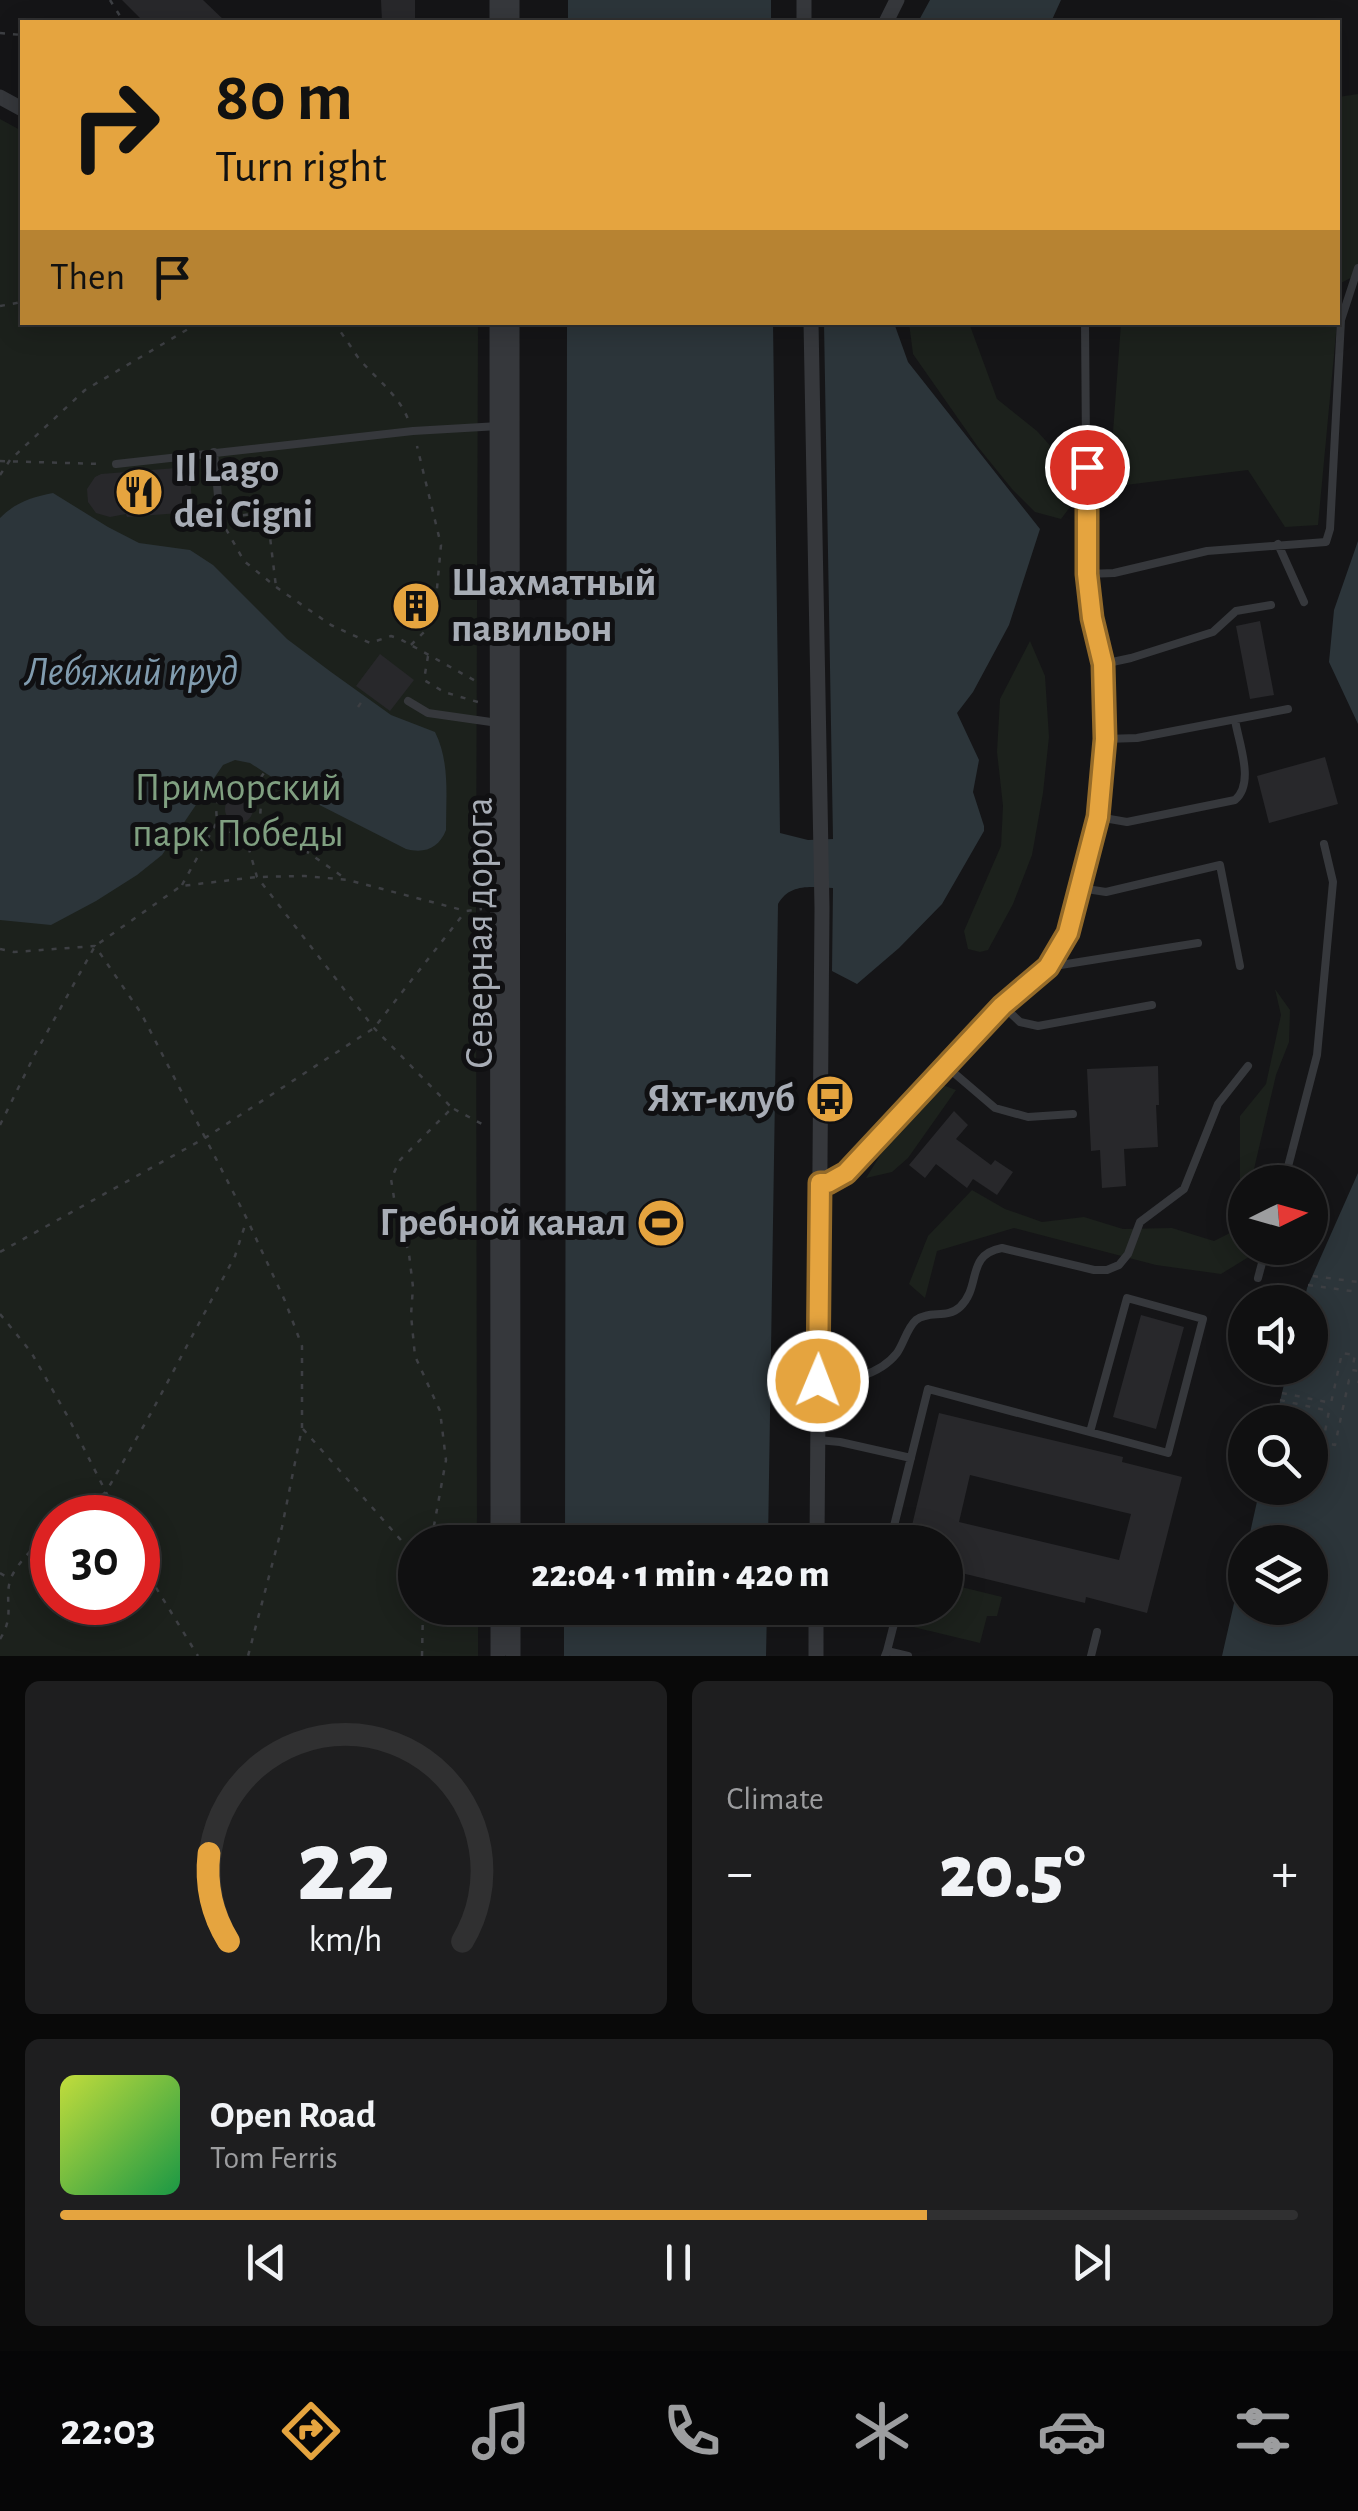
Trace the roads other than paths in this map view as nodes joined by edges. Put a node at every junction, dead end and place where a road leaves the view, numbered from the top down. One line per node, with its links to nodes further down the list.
1 (1358, 268): 10 (lane)
2 (497, 325): 6 (street, Северная дорога)
3 (512, 325): 6 (street, Северная дорога)
4 (811, 325): 32 (street)
5 (1085, 325): 11 (lane)
6 (505, 426): 7 (lane); 18 (street, Северная дорога)
7 (214, 452): 8 (lane); 9 (lane)
8 (116, 464)
9 (220, 518)
10 (1278, 544): 11 (lane); 12 (lane)
11 (1087, 574): 14 (lane)
12 (1304, 602)
13 (1271, 605): 14 (lane)
14 (1103, 664): 19 (lane)
15 (408, 701): 18 (lane)
16 (1288, 709): 17 (lane)
17 (1235, 720): 19 (lane); 20 (lane)
18 (505, 723): 39 (street, Северная дорога); 40 (street, Северная дорога)
19 (1105, 739): 20 (lane)
20 (1098, 817): 22 (lane)
21 (1324, 844): 31 (lane)
22 (1080, 888): 24 (lane); 25 (lane)
23 (1198, 944): 25 (lane)
24 (1240, 966)
25 (1048, 967): 27 (lane)
26 (1152, 1004): 27 (lane)
27 (1002, 1006): 28 (lane)
28 (947, 1066): 30 (lane); 32 (lane)
29 (1248, 1066): 35 (lane)
30 (1074, 1114)
31 (1288, 1165)
32 (820, 1183): 35 (street)
33 (1261, 1265): 34 (lane)
34 (1258, 1278)
35 (818, 1381): 37 (street)
36 (1090, 1432): 36 (lane); 38 (lane)
37 (818, 1440): 38 (lane); 41 (street)
38 (912, 1458): 42 (lane)
39 (498, 1525)
40 (513, 1525)
41 (817, 1525)
42 (894, 1525)
43 (498, 1625): 49 (street)
44 (513, 1625): 50 (street)
45 (816, 1625): 51 (street)
46 (893, 1625): 48 (lane)
47 (1097, 1632): 53 (lane)
48 (886, 1653): 52 (lane)
49 (498, 1656)
50 (513, 1656)
51 (816, 1656)
52 (908, 1656)
53 (1091, 1656)

